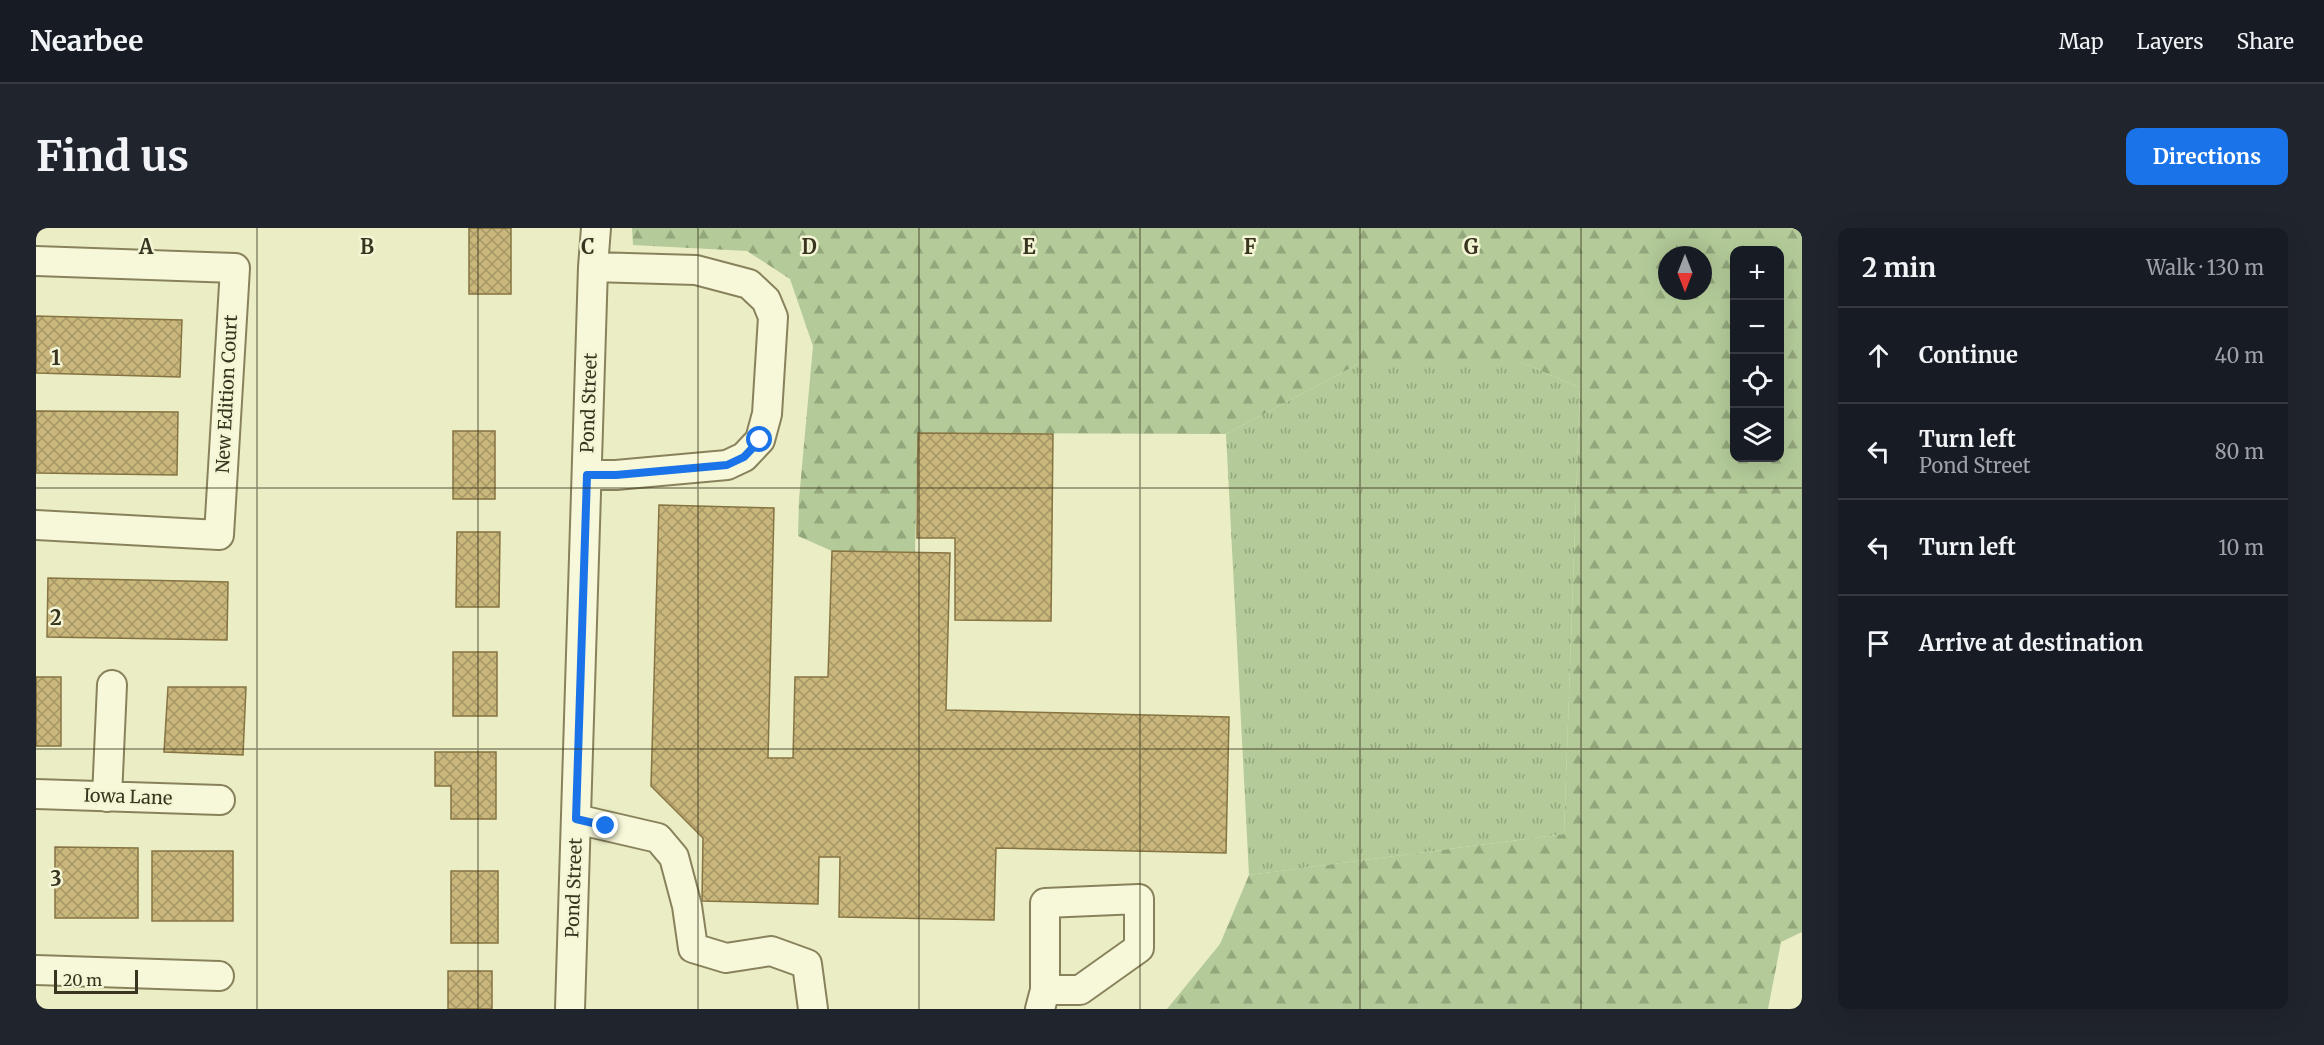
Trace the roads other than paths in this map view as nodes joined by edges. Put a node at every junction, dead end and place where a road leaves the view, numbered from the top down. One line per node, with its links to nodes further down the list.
1 (596, 228): 3 (street, Pond Street)
2 (36, 261): 5 (street, New Edition Court)
3 (593, 267): 4 (street, Pond Street); 4 (street)
4 (587, 475): 10 (street, Pond Street)
5 (36, 525)
6 (112, 686): 8 (street)
7 (36, 794): 8 (street, Iowa Lane)
8 (107, 797): 9 (street, Iowa Lane)
9 (220, 800)
10 (576, 819): 13 (street, Pond Street); 14 (street)
11 (36, 970): 12 (street)
12 (219, 976)
13 (570, 1009)
14 (813, 1009)

